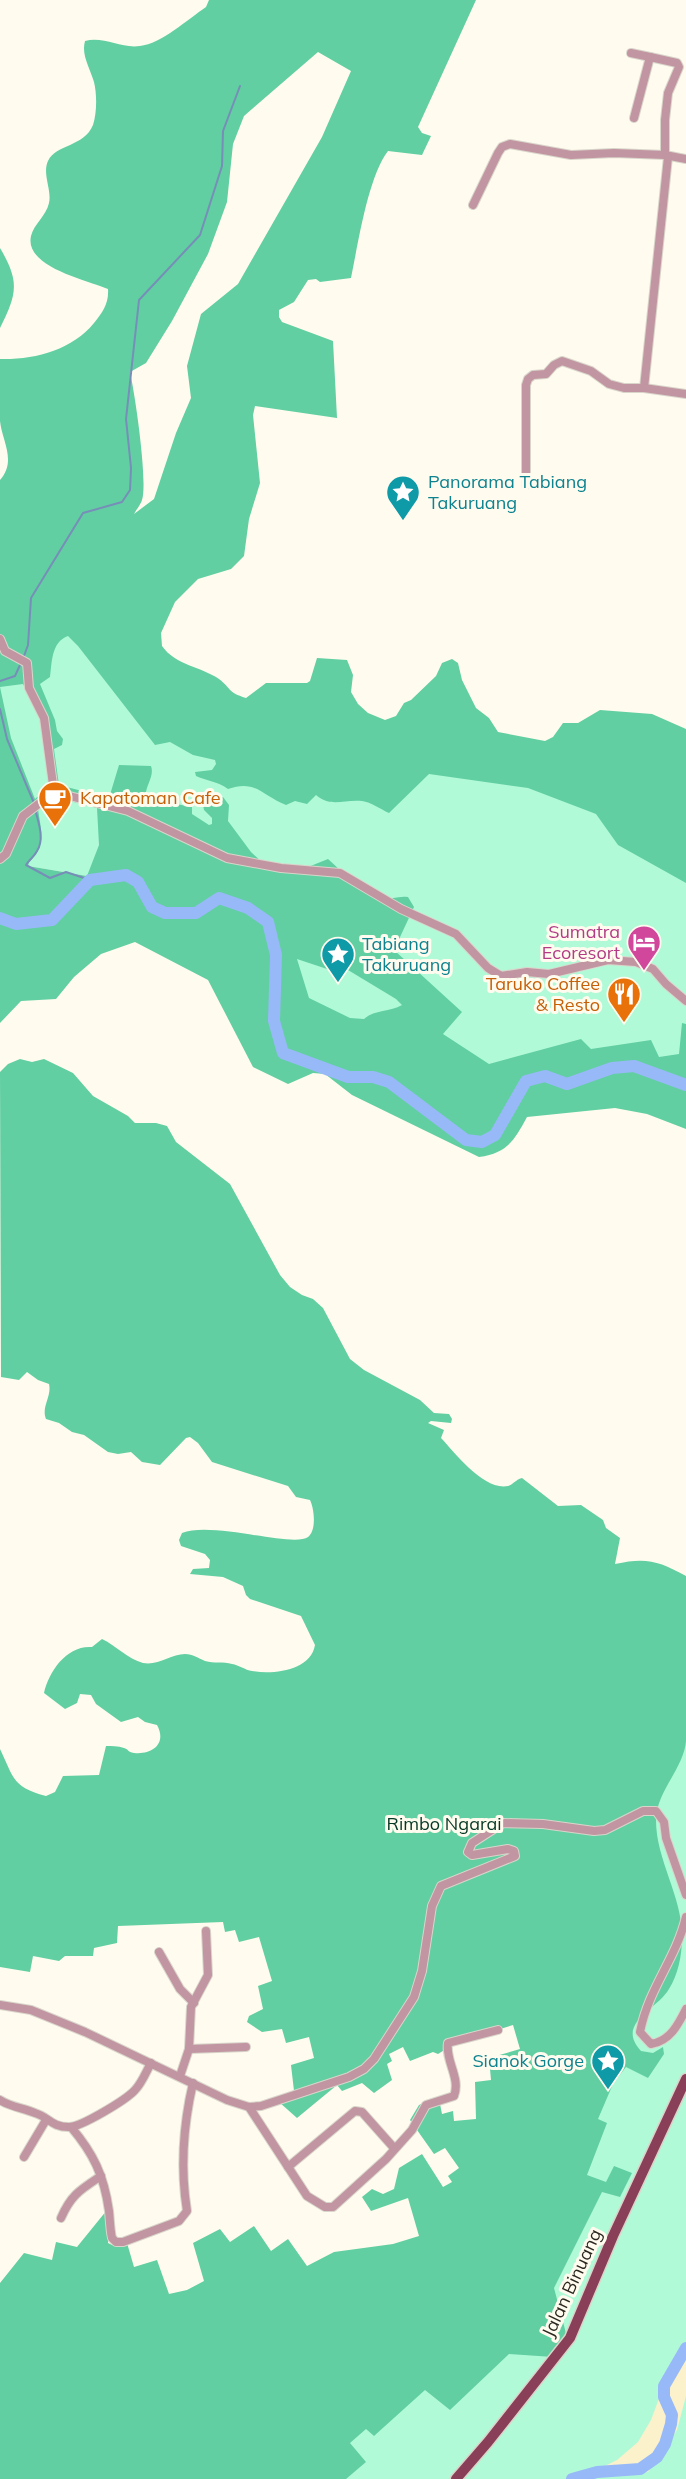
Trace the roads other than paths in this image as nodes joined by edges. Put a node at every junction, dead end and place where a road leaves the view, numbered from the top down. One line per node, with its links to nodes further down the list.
1 (631, 53): 2 (street)
2 (650, 57): 3 (street); 4 (street)
3 (634, 118)
4 (667, 156): 5 (street); 6 (street); 7 (street)
5 (686, 159)
6 (473, 205)
7 (644, 388): 8 (street); 9 (street)
8 (686, 394)
9 (526, 485)
10 (0, 639): 11 (street)
11 (54, 792): 12 (street); 13 (street)
12 (0, 859)
13 (686, 1001)
14 (686, 1895): 29 (street)
15 (686, 1917): 20 (street)
16 (206, 1931): 18 (street)
17 (159, 1952): 18 (street)
18 (194, 2003): 23 (street)
19 (0, 2005): 24 (street)
20 (686, 2009)
21 (498, 2030): 32 (street)
22 (246, 2047): 23 (street)
23 (189, 2049): 25 (street)
24 (151, 2063): 25 (street); 31 (street)
25 (180, 2076): 27 (street)
26 (686, 2079): 37 (main road, Jalan Binuang)
27 (193, 2083): 29 (street); 35 (street)
28 (0, 2100): 30 (street)
29 (249, 2107): 34 (street)
30 (46, 2120): 31 (street); 33 (street)
31 (71, 2127): 35 (street)
32 (394, 2148): 34 (street); 34 (street)
33 (24, 2157)
34 (288, 2167)
35 (101, 2176): 36 (street)
36 (61, 2218)
37 (456, 2479)

